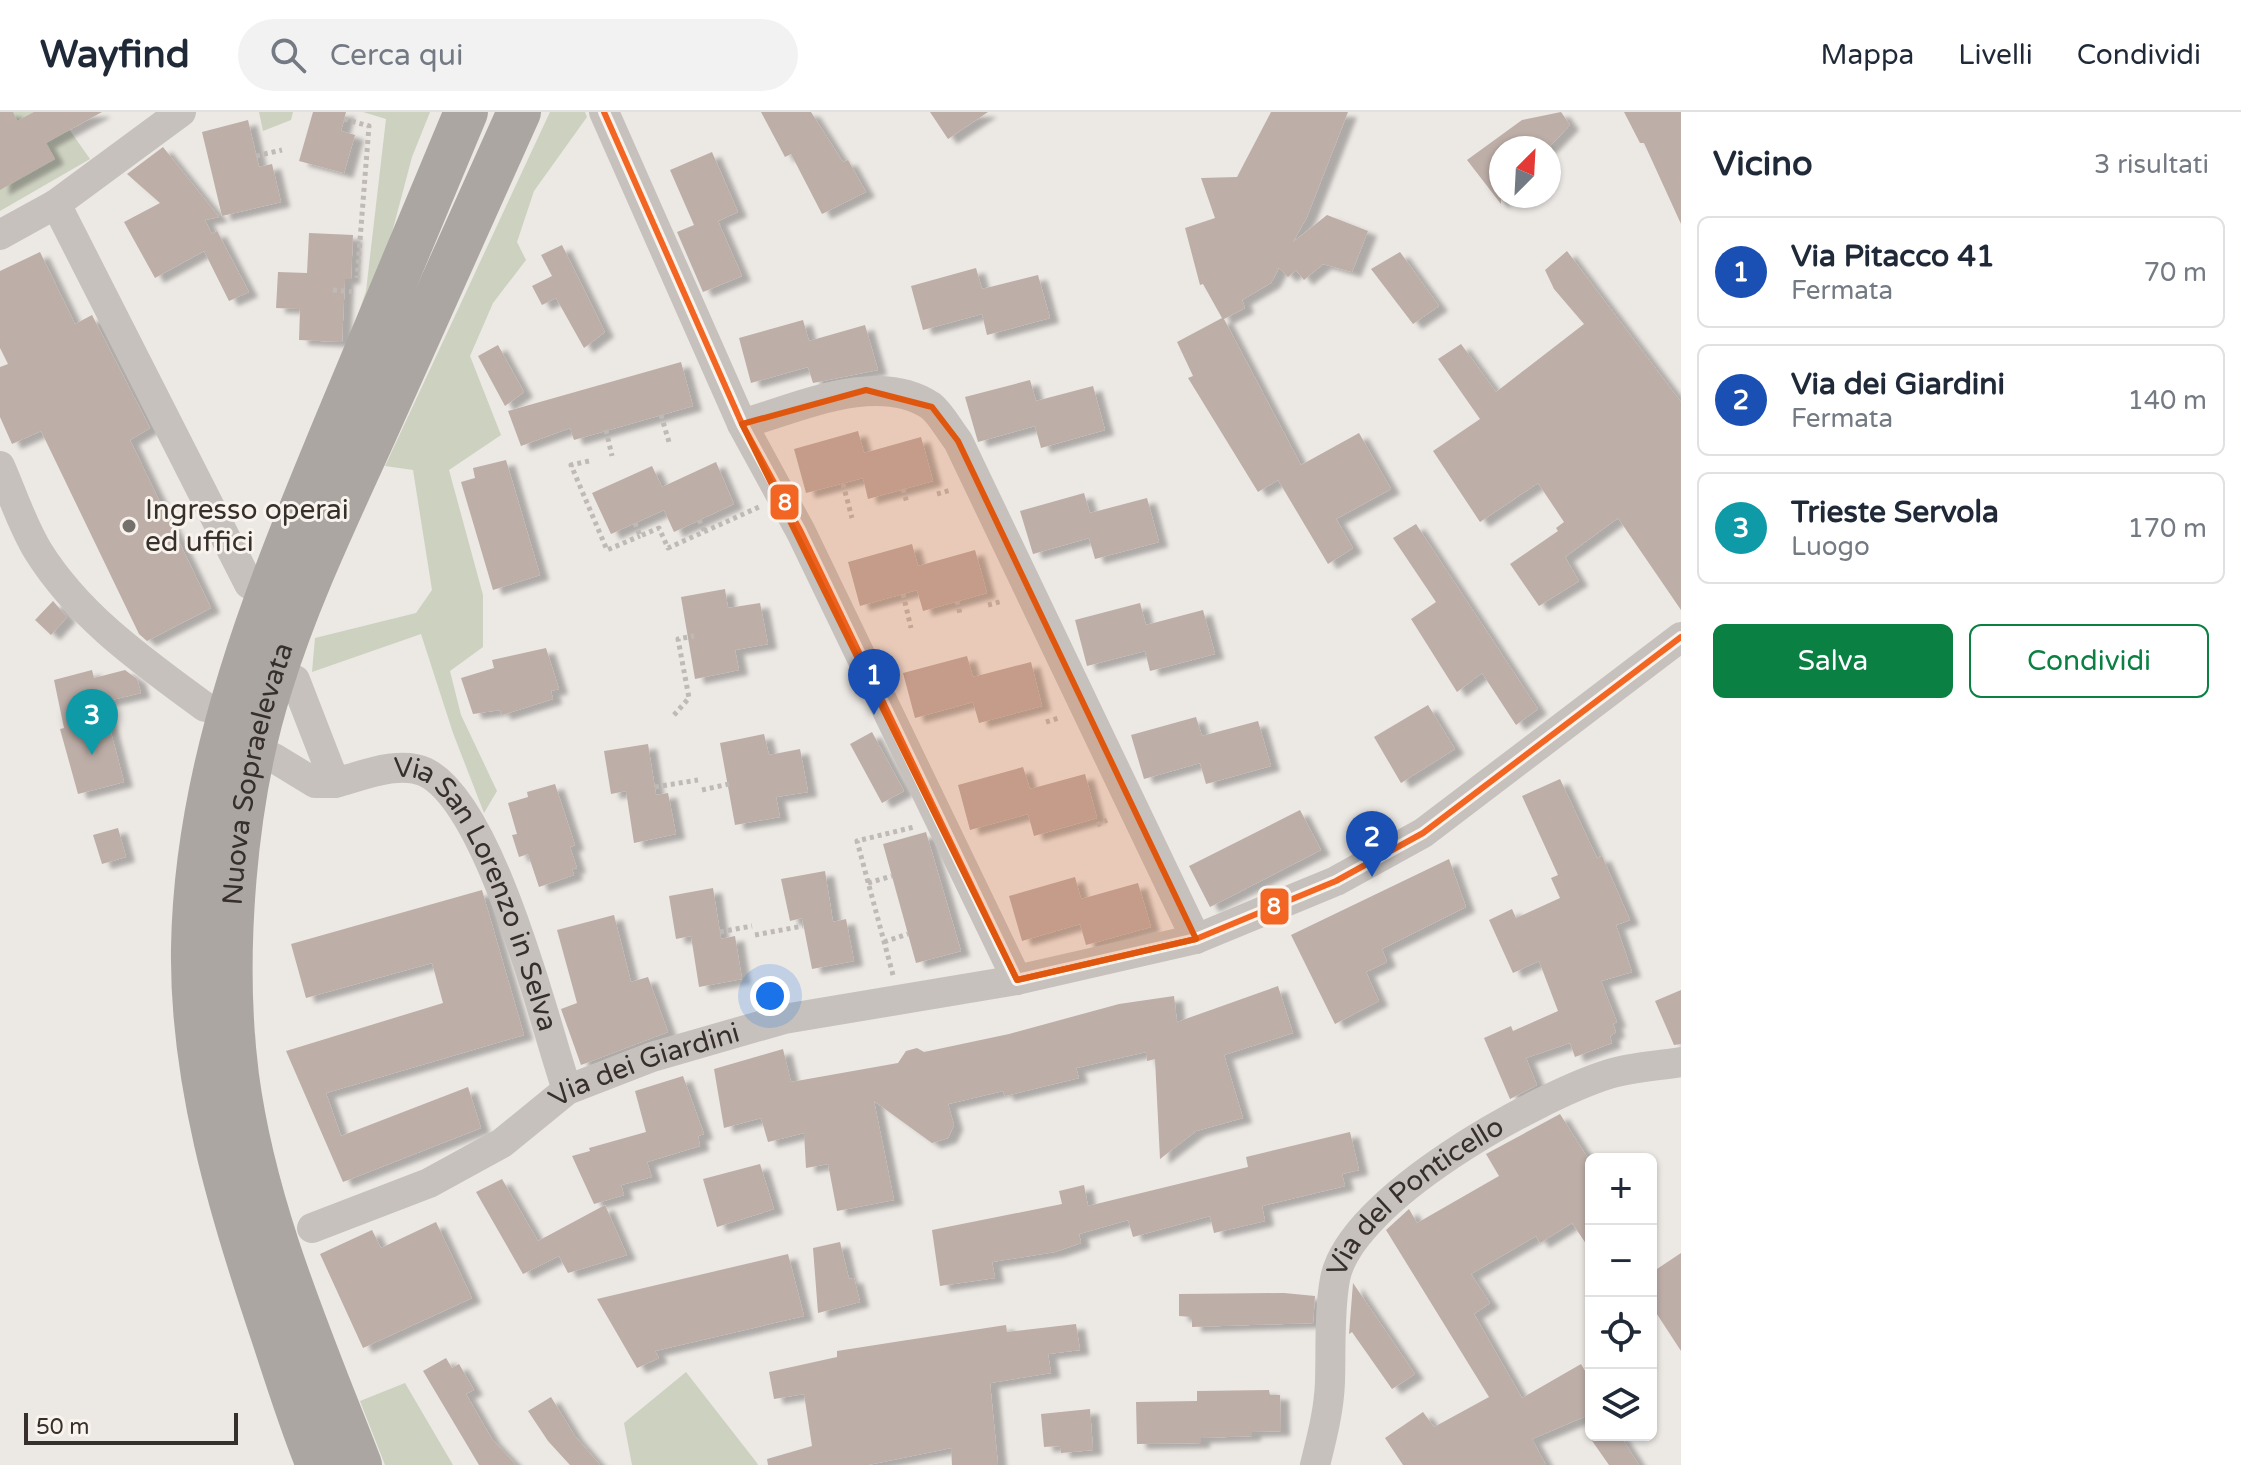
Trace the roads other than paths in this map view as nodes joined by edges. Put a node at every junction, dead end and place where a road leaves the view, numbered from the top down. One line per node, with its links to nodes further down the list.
1 (181, 112): 5 (street)
2 (466, 112): 20 (highway, Nuova Sopraelevata)
3 (519, 112): 23 (highway, Nuova Sopraelevata)
4 (604, 112): 7 (street)
5 (56, 204): 6 (street); 9 (street)
6 (0, 235)
7 (742, 424): 15 (street); 16 (street)
8 (0, 466): 12 (street)
9 (249, 584)
10 (1681, 637): 15 (street, Via dei Giardini)
11 (295, 680): 14 (street, Via San Lorenzo in Selva)
12 (205, 707)
13 (274, 758): 14 (street, Via San Lorenzo in Selva)
14 (335, 783): 18 (street, Via San Lorenzo in Selva)
15 (1196, 939): 16 (street, Via dei Giardini)
16 (1017, 980): 18 (street, Via dei Giardini)
17 (1681, 1062): 24 (street, Via del Ponticello)
18 (567, 1090): 19 (street, Via dei Giardini)
19 (312, 1228)
20 (299, 1413): 21 (highway); 22 (highway, Nuova Sopraelevata)
21 (312, 1465)
22 (318, 1465)
23 (360, 1465)
24 (1315, 1465)

